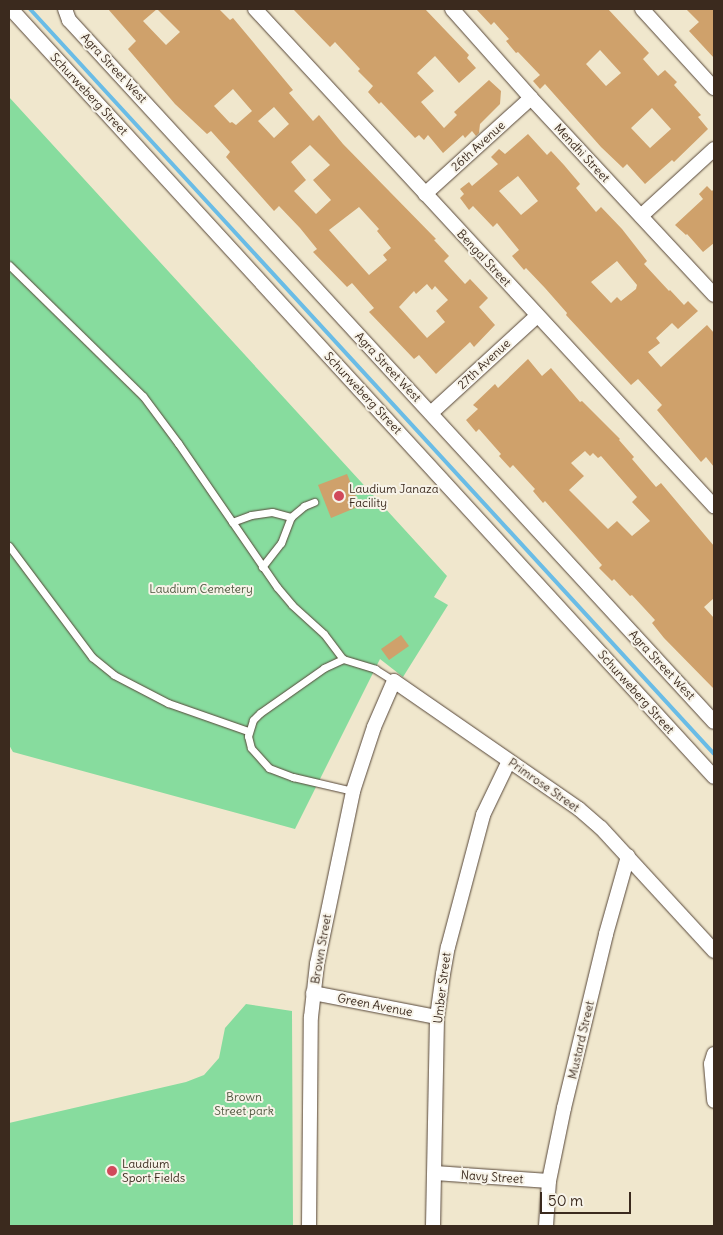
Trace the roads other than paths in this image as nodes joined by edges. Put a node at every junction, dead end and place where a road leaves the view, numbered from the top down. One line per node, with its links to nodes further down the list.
1 (11, 9): 26 (street, Schurweberg Street)
2 (65, 9): 14 (street, Agra Street West)
3 (255, 9): 9 (street, Bengal Street)
4 (452, 9): 7 (street, Mendhi Street)
5 (642, 9): 6 (street)
6 (714, 88)
7 (531, 98): 9 (street, 26th Avenue); 10 (street, Mendhi Street)
8 (714, 149): 10 (street)
9 (425, 194): 13 (street, Bengal Street)
10 (641, 216): 12 (street, Mendhi Street)
11 (9, 265): 18 (lane)
12 (714, 295)
13 (536, 316): 14 (street, 27th Avenue); 16 (street, Bengal Street)
14 (431, 413): 23 (street, Agra Street West)
15 (314, 502): 17 (lane)
16 (714, 506)
17 (291, 517): 18 (lane); 20 (lane)
18 (232, 522): 20 (lane)
19 (9, 546): 24 (lane)
20 (262, 567): 21 (lane)
21 (343, 659): 22 (lane, Primrose Street); 24 (lane)
22 (394, 681): 25 (street, Primrose Street); 27 (street, Brown Street)
23 (714, 722)
24 (248, 731): 27 (lane)
25 (509, 761): 28 (street, Primrose Street); 31 (street, Umber Street)
26 (714, 777)
27 (353, 790): 30 (street, Brown Street)
28 (628, 856): 29 (street, Primrose Street); 35 (street, Mustard Street)
29 (714, 951)
30 (313, 993): 31 (street, Green Avenue); 36 (street, Brown Street)
31 (437, 1017): 34 (street, Umber Street)
32 (714, 1054): 33 (street)
33 (714, 1101)
34 (435, 1173): 35 (street, Navy Street); 37 (street, Umber Street)
35 (549, 1182): 38 (street, Mustard Street)
36 (309, 1226)
37 (433, 1226)
38 (546, 1226)

